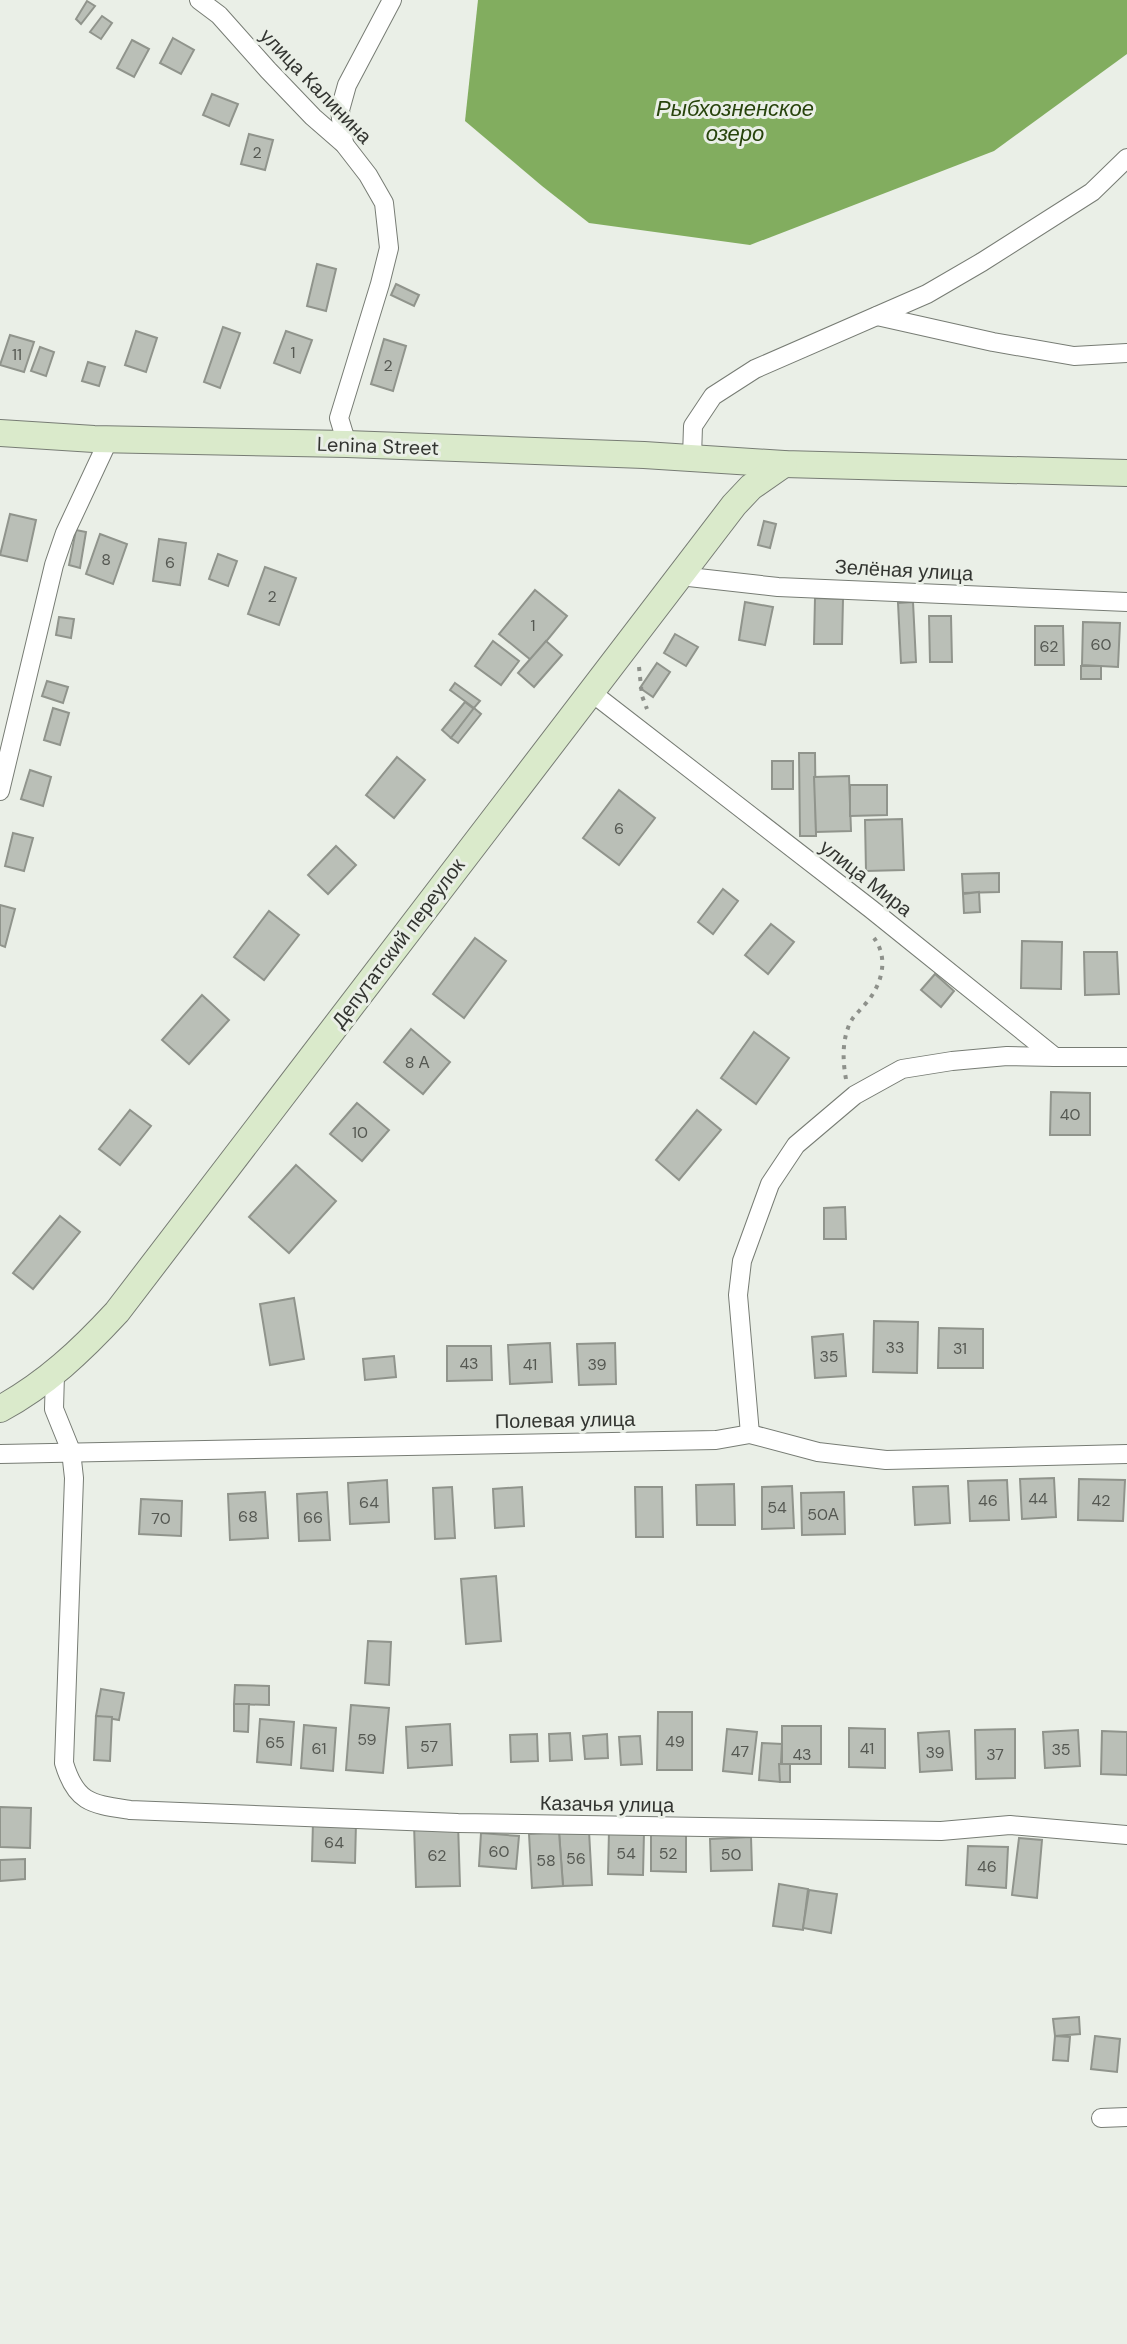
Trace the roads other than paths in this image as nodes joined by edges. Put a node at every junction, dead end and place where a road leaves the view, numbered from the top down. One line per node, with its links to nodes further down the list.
1 (199, 0): 3 (street, улица Калинина)
2 (392, 0): 3 (street)
3 (344, 144): 9 (street, улица Калинина)
4 (1127, 158): 5 (street)
5 (877, 316): 6 (street); 10 (street)
6 (1127, 353)
7 (0, 433): 8 (street, Lenina Street)
8 (109, 439): 9 (street, Lenina Street); 16 (street)
9 (347, 444): 10 (street, Lenina Street)
10 (692, 457): 11 (street, Lenina Street)
11 (784, 464): 12 (street, Lenina Street); 13 (street, Депутатский переулок)
12 (1127, 473)
13 (680, 576): 14 (street, Зелёная улица); 15 (street, Депутатский переулок)
14 (1127, 602)
15 (591, 692): 17 (street, улица Мира); 19 (street, Депутатский переулок)
16 (0, 791)
17 (1055, 1057): 18 (street); 21 (street)
18 (1127, 1057)
19 (55, 1374): 20 (street, Депутатский переулок); 22 (street)
20 (0, 1409)
21 (750, 1434): 22 (street, Полевая улица); 24 (street, Полевая улица)
22 (71, 1451): 23 (street, Полевая улица); 25 (street, Казачья улица)
23 (0, 1454)
24 (1127, 1454)
25 (1127, 1835)
26 (1127, 2117): 27 (street)
27 (1101, 2118)

